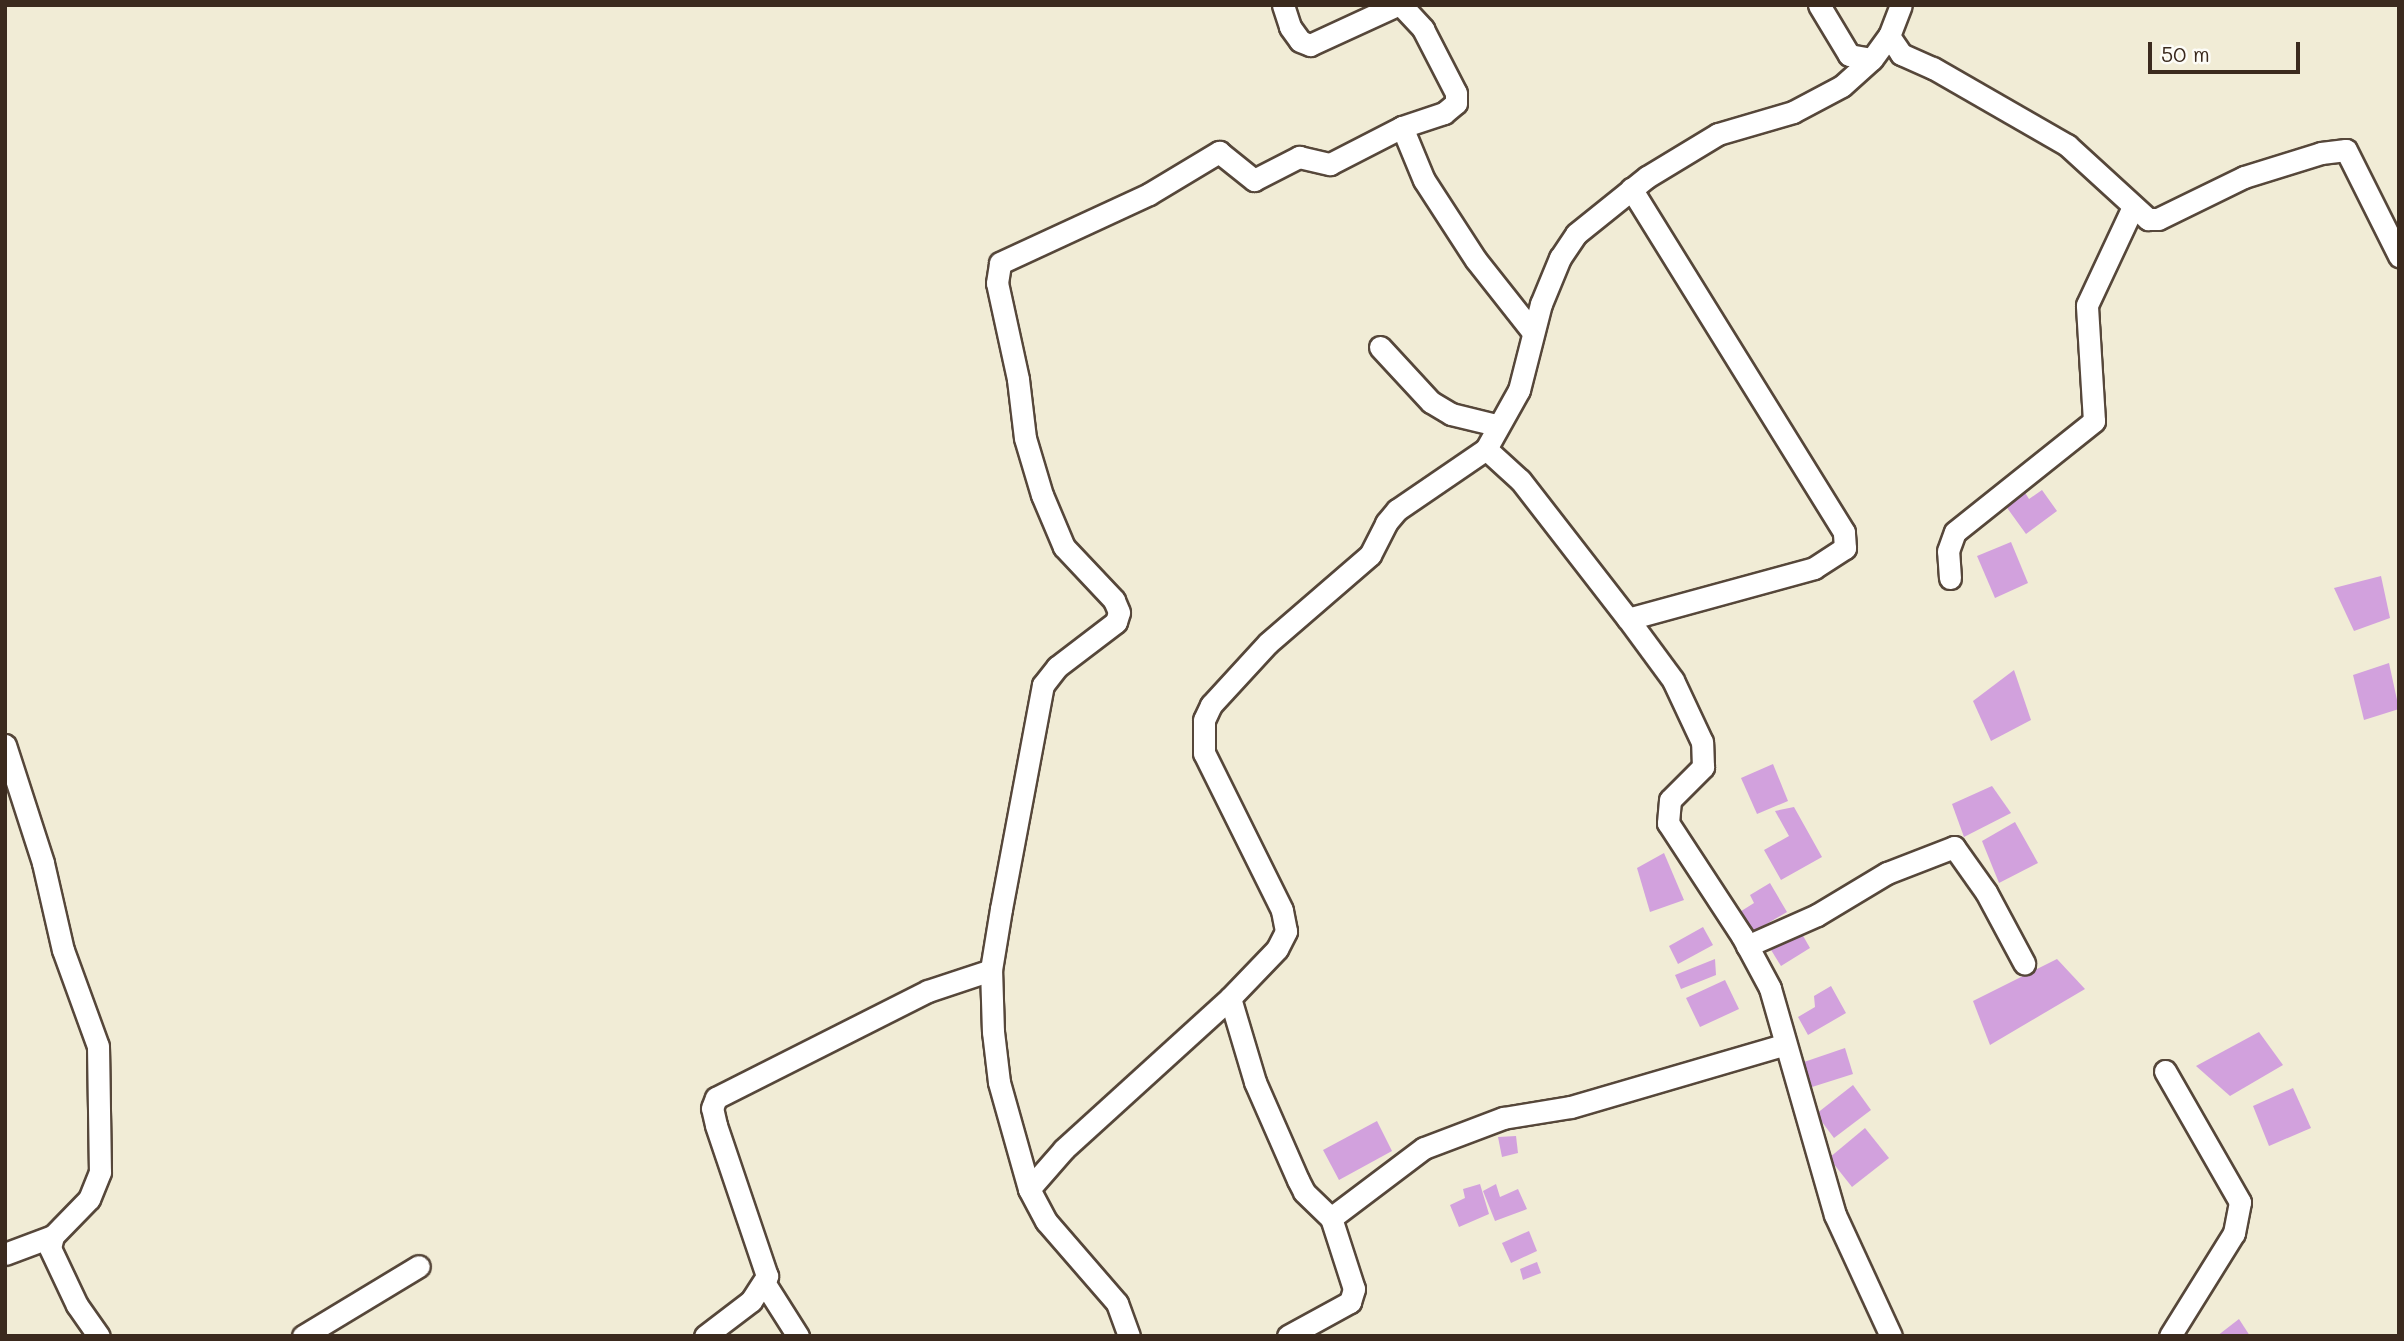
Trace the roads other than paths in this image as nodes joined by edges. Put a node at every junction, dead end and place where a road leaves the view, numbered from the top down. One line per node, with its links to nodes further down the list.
1 (1283, 5): 2 (street)
2 (1399, 5): 7 (street)
3 (1819, 5): 6 (street)
4 (1901, 5): 5 (street)
5 (1889, 36): 6 (street); 9 (street)
6 (1872, 60): 8 (street)
7 (1402, 127): 11 (street); 20 (street)
8 (1631, 188): 11 (street); 16 (street)
9 (2133, 207): 10 (street); 15 (street)
10 (2399, 256)
11 (1532, 331): 13 (street)
12 (1380, 347): 13 (street)
13 (1496, 425): 14 (street)
14 (1486, 449): 16 (street); 21 (street)
15 (1950, 579)
16 (1628, 619): 18 (street)
17 (5, 745): 26 (street)
18 (1747, 946): 19 (street); 22 (street)
19 (2024, 963)
20 (991, 970): 24 (street); 29 (street)
21 (1230, 998): 24 (street); 25 (street)
22 (1783, 1045): 25 (street); 36 (street)
23 (2165, 1071): 37 (street)
24 (1029, 1189): 34 (street)
25 (1331, 1218): 35 (street)
26 (52, 1236): 27 (street); 30 (street)
27 (5, 1254)
28 (419, 1266): 31 (street)
29 (765, 1284): 32 (street); 33 (street)
30 (99, 1336)
31 (303, 1336)
32 (705, 1336)
33 (797, 1336)
34 (1129, 1336)
35 (1288, 1336)
36 (1891, 1336)
37 (2170, 1336)

